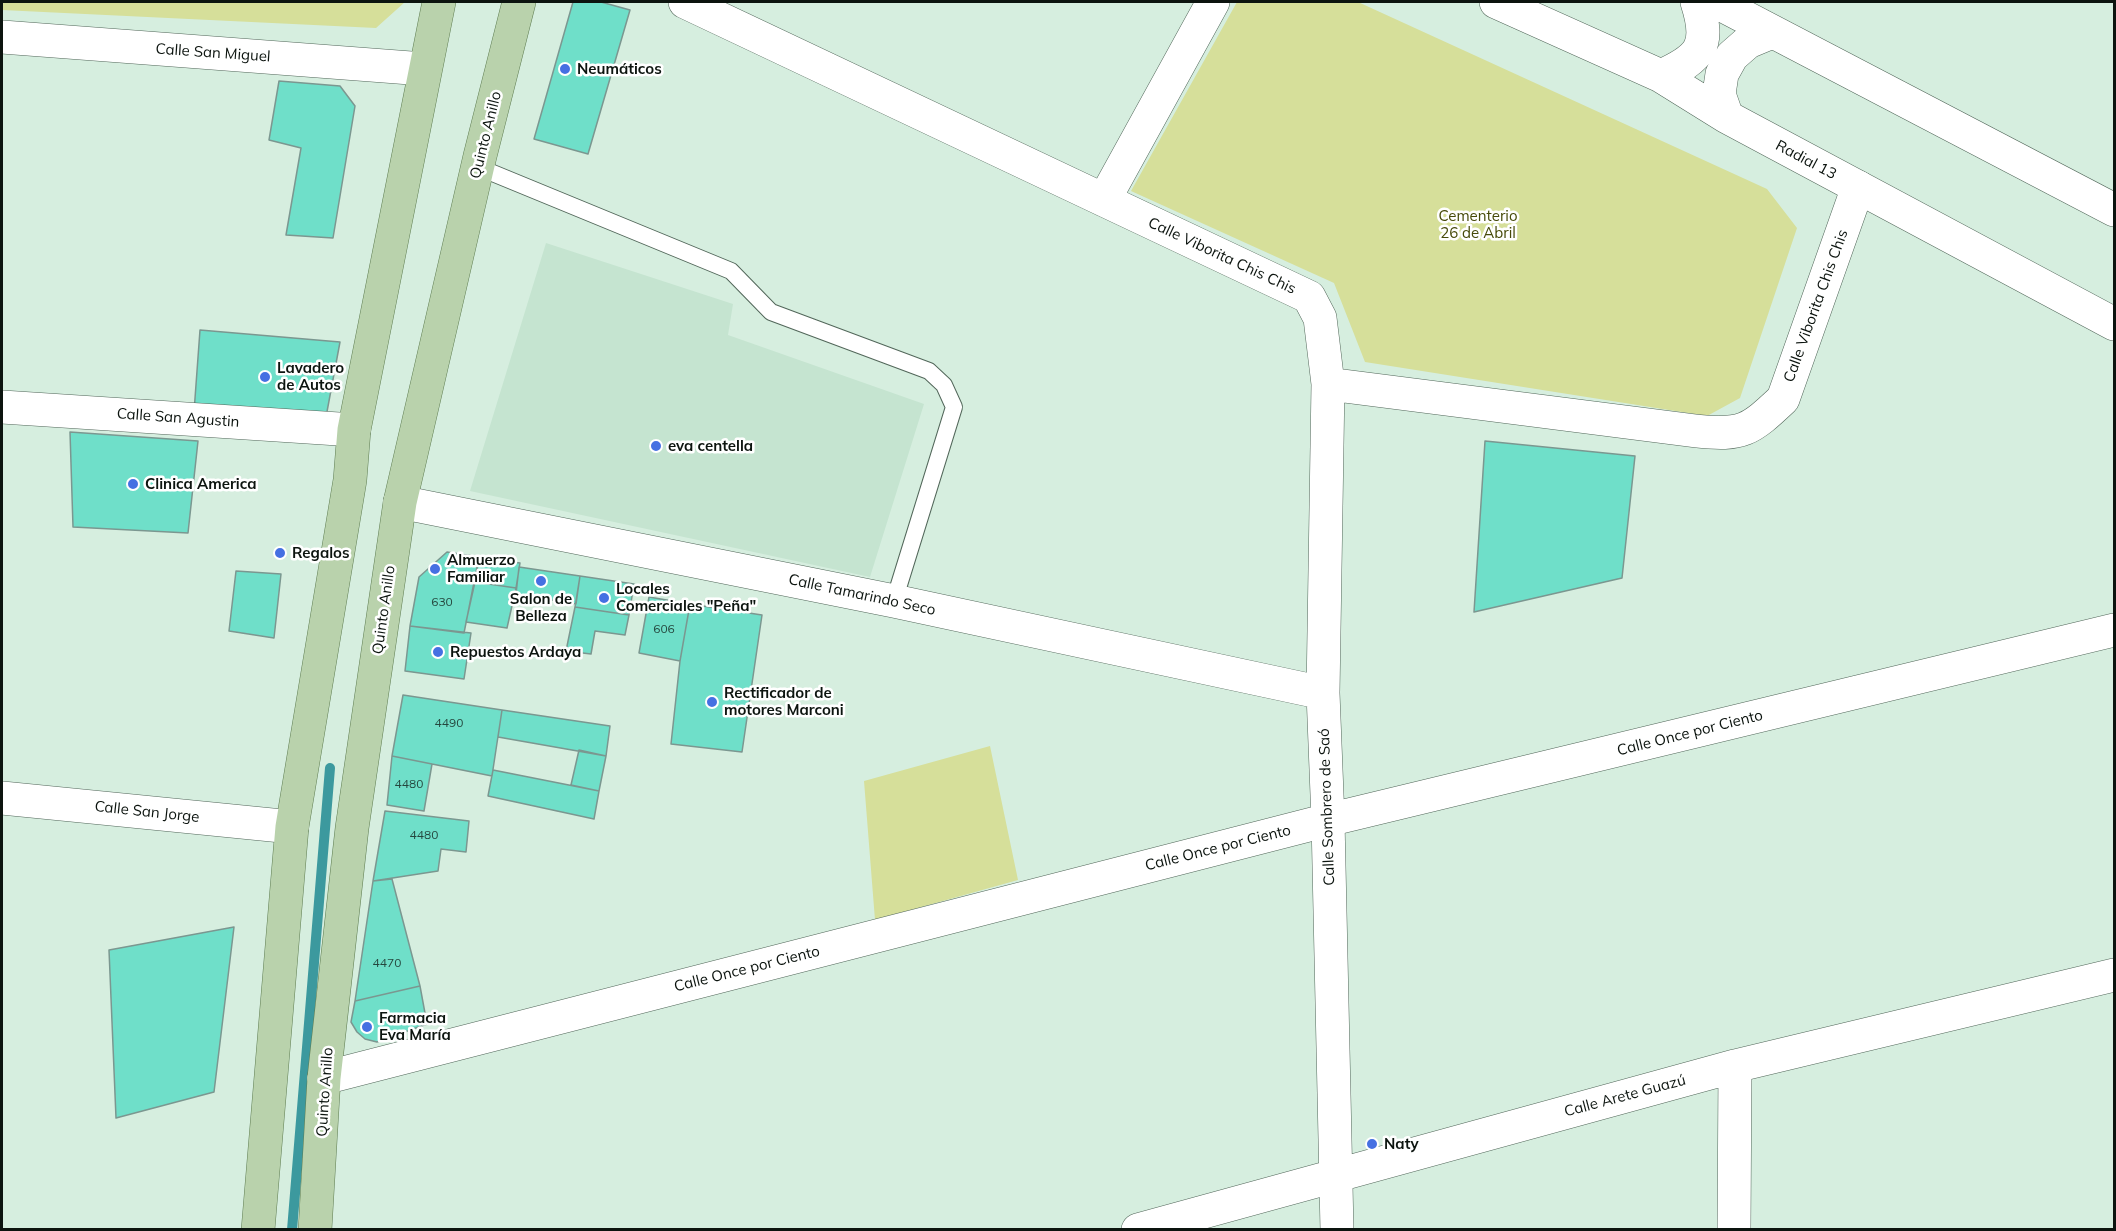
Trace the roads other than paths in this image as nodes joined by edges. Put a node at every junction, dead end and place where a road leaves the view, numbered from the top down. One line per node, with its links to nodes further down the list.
1 (439, 2): 10 (main road)
2 (519, 2): 13 (main road, Quinto Anillo)
3 (685, 2): 15 (street, Calle Viborita Chis Chis)
4 (1213, 2): 15 (street)
5 (1496, 2): 11 (street, Radial 13)
6 (1697, 2): 11 (street)
7 (1716, 2): 8 (street)
8 (1772, 32): 12 (street); 16 (street)
9 (2, 36): 10 (street, Calle San Miguel)
10 (424, 69): 20 (main road)
11 (1661, 76): 12 (street, Radial 13)
12 (1726, 117): 14 (street, Radial 13)
13 (478, 167): 21 (main road, Quinto Anillo); 22 (lane)
14 (1858, 187): 17 (street, Radial 13); 18 (street, Calle Viborita Chis Chis)
15 (1104, 200): 18 (street, Calle Viborita Chis Chis)
16 (2115, 210)
17 (2115, 324)
18 (1328, 384): 24 (street, Calle Sombrero de Saó)
19 (2, 407): 20 (street, Calle San Agustin)
20 (354, 430): 27 (main road)
21 (400, 502): 22 (street, Calle Tamarindo Seco); 30 (main road, Quinto Anillo)
22 (894, 601): 24 (street, Calle Tamarindo Seco)
23 (2115, 630): 26 (street, Calle Once por Ciento)
24 (1323, 693): 26 (street, Calle Sombrero de Saó)
25 (2, 798): 27 (street, Calle San Jorge)
26 (1328, 820): 30 (street, Calle Once por Ciento); 31 (street, Calle Sombrero de Saó)
27 (292, 826): 32 (main road)
28 (2115, 975): 29 (street, Calle Arete Guazú)
29 (1735, 1066): 31 (street, Calle Arete Guazú); 36 (street)
30 (324, 1078): 33 (main road, Quinto Anillo)
31 (1337, 1175): 34 (street, Calle Arete Guazú); 35 (street, Calle Sombrero de Saó)
32 (258, 1230)
33 (315, 1230)
34 (1138, 1230)
35 (1337, 1230)
36 (1734, 1230)

